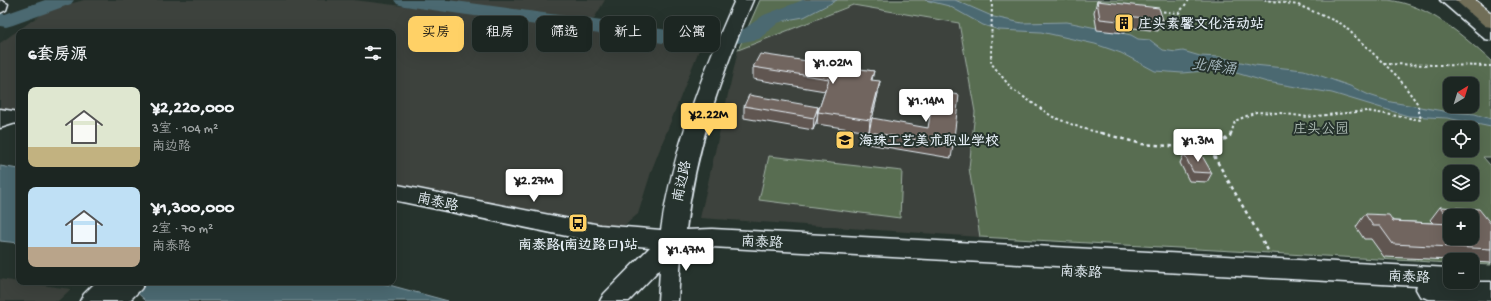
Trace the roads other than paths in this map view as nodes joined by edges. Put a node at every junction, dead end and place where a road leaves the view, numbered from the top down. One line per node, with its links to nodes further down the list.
1 (744, 0): 9 (street, 南边路)
2 (1436, 0): 4 (street)
3 (1477, 0): 5 (main road)
4 (1457, 3): 6 (main road); 7 (street)
5 (1491, 11)
6 (1491, 22)
7 (1491, 35)
8 (396, 193): 9 (street, 南泰路)
9 (672, 240): 10 (street, 南泰路); 15 (street, 南泰路); 18 (street); 19 (street, 南边路)
10 (1443, 278)
11 (1479, 279): 12 (street)
12 (1491, 280)
13 (110, 285): 16 (street)
14 (129, 285): 17 (street)
15 (1491, 292)
16 (93, 301)
17 (112, 301)
18 (614, 301)
19 (668, 301)

